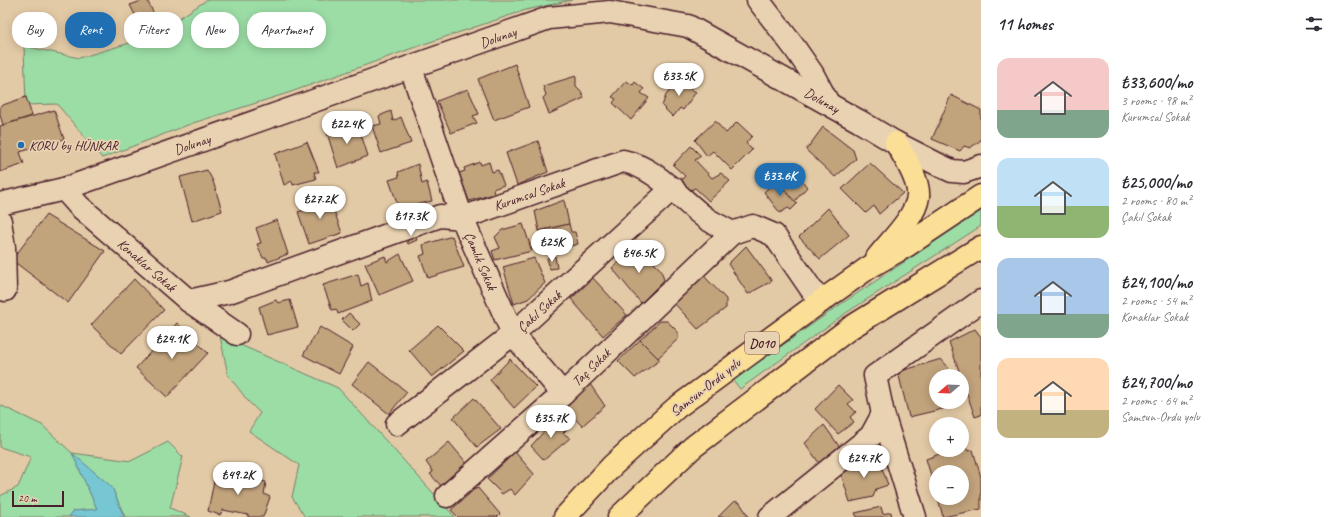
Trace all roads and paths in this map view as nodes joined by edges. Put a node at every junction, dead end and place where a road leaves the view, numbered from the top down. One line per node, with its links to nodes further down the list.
1 (758, 0): 3 (street)
2 (411, 68): 3 (street, Dolunay); 7 (street, Dolunay); 10 (street, Çamlık Sokak)
3 (828, 103): 4 (street, Dolunay)
4 (896, 143): 5 (street, Dolunay); 14 (highway)
5 (981, 166)
6 (673, 188): 10 (street, Kurumsal Sokak); 12 (street, Kurumsal Sokak); 20 (street, Çakıl Sokak)
7 (64, 189): 9 (street, Dolunay); 16 (street, Konaklar Sokak)
8 (981, 196): 14 (highway, Samsun-Ordu yolu / D010)
9 (0, 204)
10 (462, 218): 16 (street, Kurumsal Sokak); 20 (street, Çamlık Sokak)
11 (0, 221): 15 (street)
12 (732, 233): 18 (street); 21 (street, Taç Sokak)
13 (981, 247): 26 (highway)
14 (868, 268): 18 (highway, Samsun-Ordu yolu / D010)
15 (5, 290)
16 (189, 301): 19 (street, Konaklar Sokak)
17 (981, 301): 22 (street)
18 (820, 302): 25 (highway, Samsun-Ordu yolu / D010)
19 (237, 334)
20 (513, 334): 21 (street, Çamlık Sokak); 23 (street, Çakıl Sokak)
21 (563, 394): 24 (street, Taç Sokak)
22 (883, 414): 27 (street); 28 (street)
23 (397, 424)
24 (447, 496)
25 (565, 517)
26 (619, 517)
27 (770, 517)
28 (915, 517)

